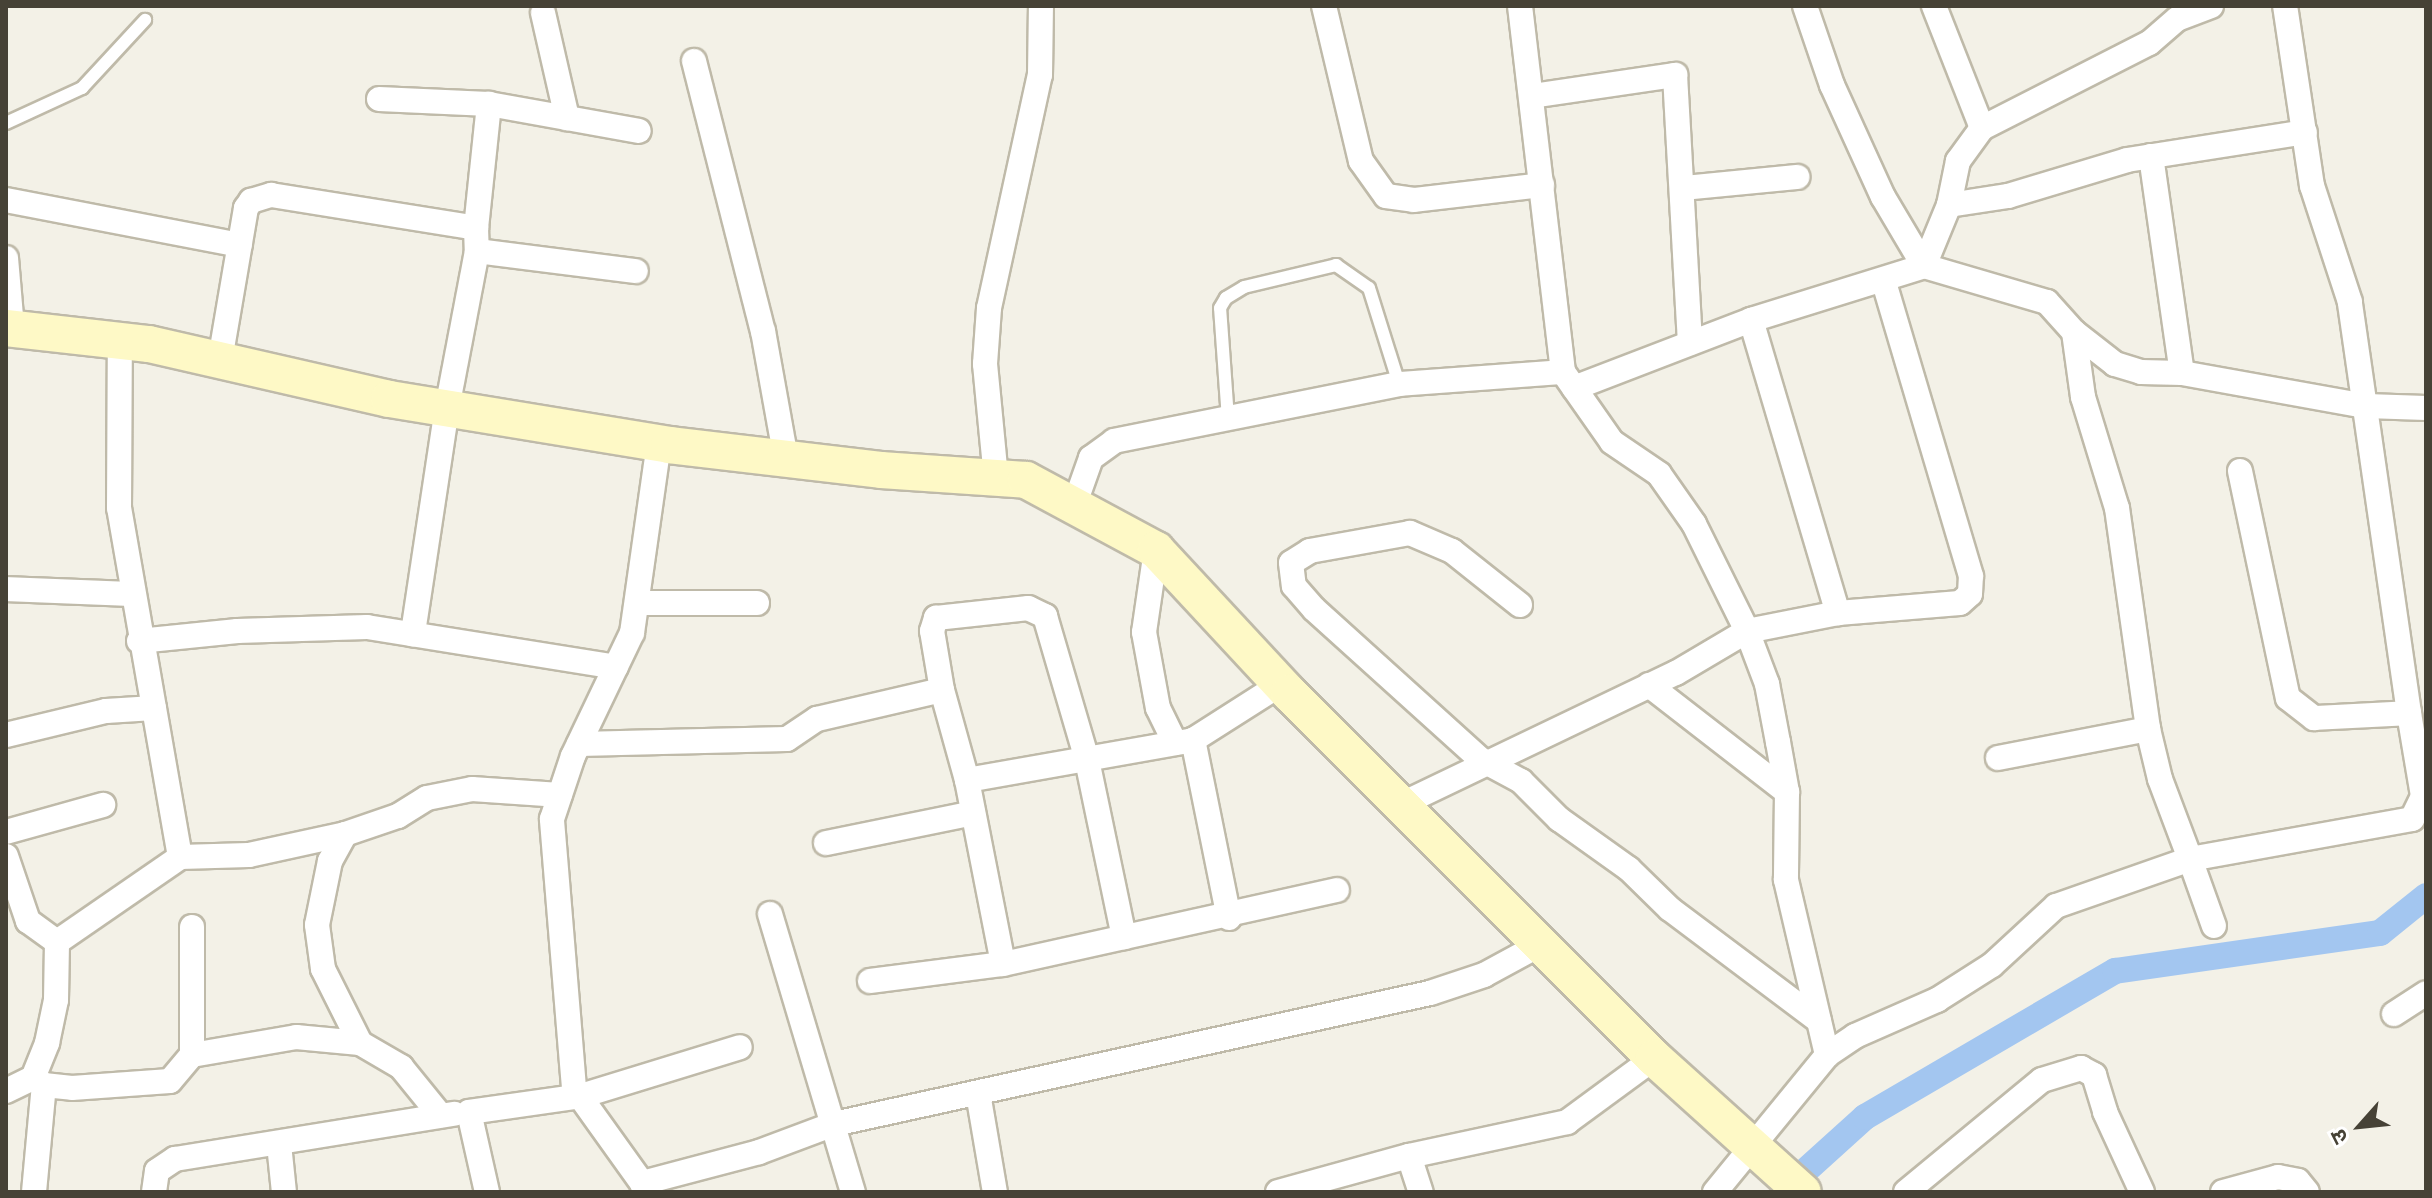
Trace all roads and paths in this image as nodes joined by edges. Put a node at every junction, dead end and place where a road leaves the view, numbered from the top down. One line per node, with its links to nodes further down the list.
1 (1041, 6): 47 (street)
2 (1324, 6): 21 (street)
3 (1520, 6): 11 (street)
4 (1805, 6): 28 (street)
5 (1934, 6): 16 (street)
6 (2211, 6): 16 (street)
7 (2285, 6): 18 (street)
8 (543, 13): 14 (street)
9 (145, 20): 15 (lane)
10 (694, 61): 45 (street)
11 (1532, 96): 21 (street); 22 (street)
12 (379, 99): 13 (street)
13 (489, 104): 14 (street); 25 (street)
14 (567, 118): 17 (street)
15 (6, 123)
16 (1982, 128): 24 (street)
17 (639, 131)
18 (2305, 132): 19 (street); 40 (street)
19 (2151, 156): 24 (street); 37 (street)
20 (1797, 177): 22 (street)
21 (1542, 185): 38 (street)
22 (1684, 188): 35 (street)
23 (6, 200): 26 (street)
24 (1949, 205): 28 (street)
25 (477, 240): 26 (street); 29 (street); 41 (street)
26 (240, 245): 36 (street)
27 (6, 258): 32 (street)
28 (1924, 266): 30 (street); 33 (street)
29 (636, 271)
30 (1884, 282): 31 (street); 55 (street)
31 (1751, 320): 35 (street); 55 (street)
32 (9, 328): 34 (street)
33 (2074, 332): 37 (street); 65 (street)
34 (120, 341): 36 (street); 51 (street)
35 (1690, 343): 38 (street)
36 (220, 360): 41 (street)
37 (2182, 373): 40 (street)
38 (1568, 380): 39 (street); 56 (street)
39 (1399, 384): 43 (street); 43 (lane)
40 (2366, 406): 42 (street); 63 (street)
41 (447, 408): 44 (street); 57 (street)
42 (2426, 408)
43 (1228, 419): 48 (street)
44 (659, 444): 45 (street); 52 (street)
45 (786, 459): 47 (street)
46 (2240, 471): 63 (street)
47 (996, 478): 48 (street)
48 (1074, 506): 49 (street)
49 (1156, 550): 60 (street); 67 (street)
50 (6, 589): 51 (street)
51 (132, 594): 58 (street)
52 (637, 603): 53 (street); 59 (street)
53 (757, 603)
54 (1520, 605): 71 (street)
55 (1838, 613): 56 (street)
56 (1747, 631): 61 (street); 73 (street)
57 (413, 634): 58 (street); 59 (street)
58 (139, 641): 64 (street)
59 (616, 667): 68 (street)
60 (1281, 684): 67 (street); 76 (street)
61 (1649, 685): 71 (street); 73 (street)
62 (942, 690): 68 (street); 70 (street); 72 (street)
63 (2414, 702): 77 (street)
64 (154, 708): 66 (street); 83 (street)
65 (2148, 729): 69 (street); 84 (street)
66 (6, 735)
67 (1184, 742): 70 (street); 87 (street)
68 (579, 744): 74 (street)
69 (1998, 758)
70 (1087, 760): 72 (street); 90 (street)
71 (1486, 763): 76 (street); 97 (street)
72 (967, 780): 78 (street)
73 (1787, 792): 97 (street)
74 (560, 795): 80 (street); 106 (street)
75 (103, 805): 79 (street)
76 (1400, 805): 92 (street)
77 (2422, 812): 84 (street)
78 (973, 813): 81 (street); 93 (street)
79 (6, 832)
80 (345, 834): 83 (street); 98 (street)
81 (826, 843)
82 (6, 856): 91 (street)
83 (180, 857): 91 (street)
84 (2190, 859): 88 (street); 101 (street)
85 (1337, 890): 87 (street)
86 (770, 914): 109 (street)
87 (1229, 918): 90 (street)
88 (2214, 926)
89 (192, 927): 100 (street)
90 (1124, 937): 93 (street)
91 (57, 942): 103 (street)
92 (1541, 944): 102 (street); 105 (street)
93 (1003, 964): 94 (street)
94 (870, 981)
95 (2426, 993): 96 (street)
96 (2394, 1014)
97 (1819, 1021): 101 (street)
98 (360, 1043): 100 (street); 108 (street)
99 (740, 1047): 106 (street)
100 (192, 1055): 103 (street)
101 (1827, 1055): 112 (street)
102 (1654, 1058): 111 (street); 112 (street)
103 (38, 1081): 104 (street); 114 (street)
104 (6, 1091)
105 (978, 1093): 109 (street); 119 (street)
106 (581, 1096): 107 (street); 113 (street)
107 (469, 1112): 108 (street); 117 (street)
108 (440, 1115): 110 (street)
109 (834, 1124): 113 (street); 118 (street)
110 (279, 1144): 115 (street); 116 (street)
111 (1409, 1156): 120 (street); 121 (street)
112 (1763, 1156): 122 (street); 123 (street)
113 (643, 1187)
114 (34, 1192)
115 (154, 1192)
116 (284, 1192)
117 (487, 1192)
118 (853, 1192)
119 (995, 1192)
120 (1278, 1192)
121 (1421, 1192)
122 (1715, 1192)
123 (1803, 1192)
124 (1906, 1192): 125 (street)
125 (2142, 1192)
126 (2223, 1192): 127 (street)
127 (2307, 1192)

